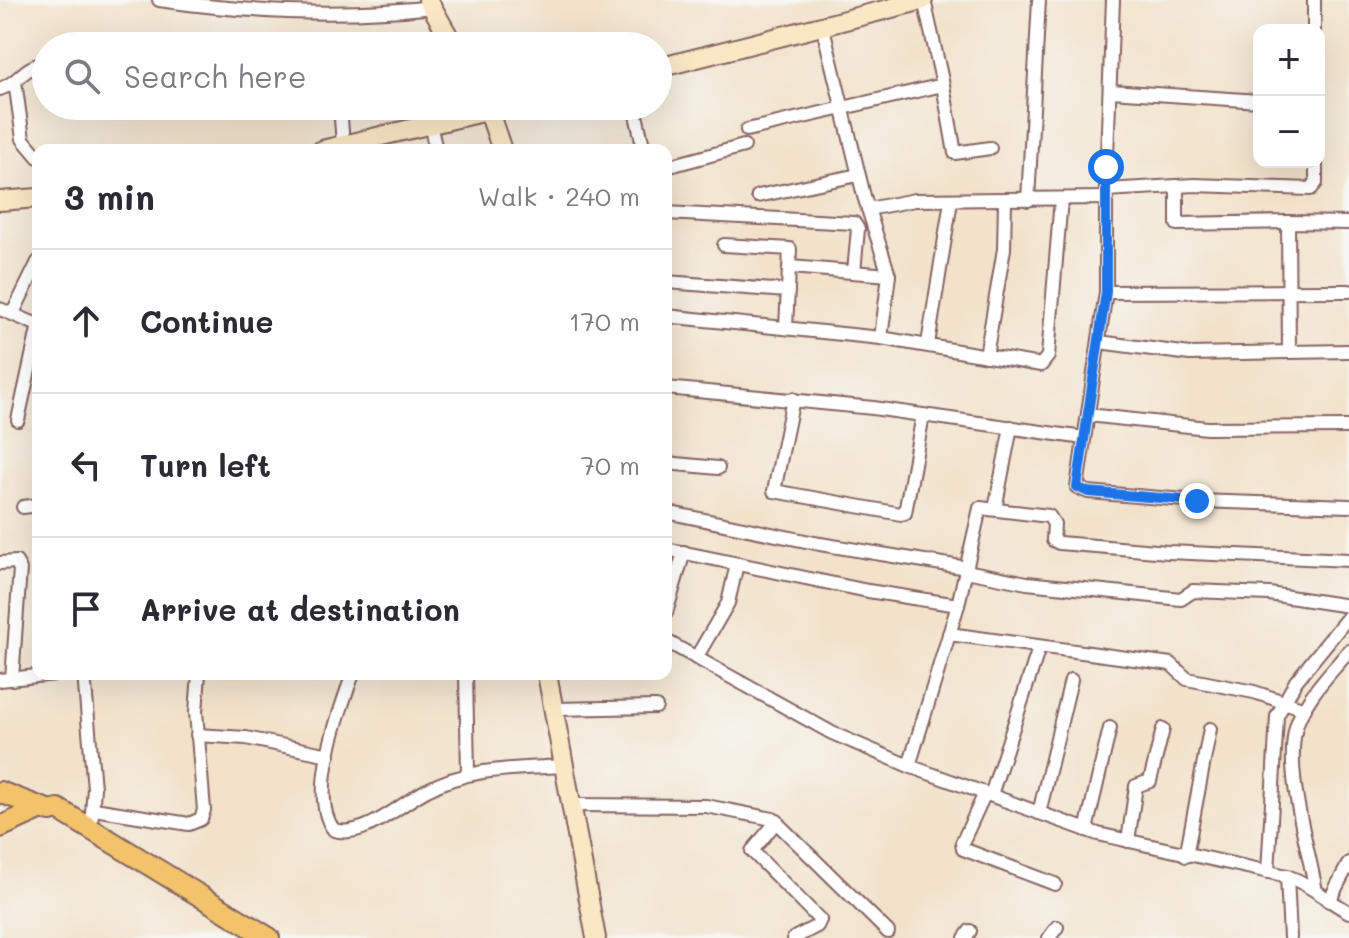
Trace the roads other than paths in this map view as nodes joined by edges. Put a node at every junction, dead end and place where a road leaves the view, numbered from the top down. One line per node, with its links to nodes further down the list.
1 (159, 0): 6 (street)
2 (924, 0): 8 (street); 13 (street)
3 (1039, 0): 39 (street)
4 (1113, 0): 15 (street)
5 (1314, 0): 7 (street)
6 (431, 4): 9 (street)
7 (1314, 24)
8 (823, 28): 10 (street); 17 (street)
9 (446, 32)
10 (672, 65)
11 (32, 66): 12 (street)
12 (15, 81): 14 (street); 30 (street)
13 (943, 85): 17 (street); 29 (street)
14 (0, 89)
15 (1111, 91): 16 (street); 35 (street)
16 (1253, 101)
17 (844, 108): 23 (street); 33 (street)
18 (341, 120): 24 (street)
19 (444, 120): 22 (street)
20 (492, 120): 26 (street)
21 (637, 120): 27 (street)
22 (430, 124): 24 (street); 25 (street)
23 (747, 130)
24 (343, 144)
25 (435, 144)
26 (500, 144)
27 (643, 144)
28 (744, 146): 31 (street)
29 (990, 148)
30 (32, 150)
31 (672, 165)
32 (1316, 168): 34 (street)
33 (858, 175): 36 (street); 43 (street)
34 (1177, 186): 35 (street); 45 (street)
35 (1107, 194): 38 (street); 55 (street)
36 (758, 196)
37 (32, 198): 40 (street)
38 (1061, 199): 39 (street); 67 (street)
39 (1028, 200): 42 (street)
40 (0, 201)
41 (951, 201): 42 (street); 43 (street); 63 (street)
42 (1005, 201): 67 (street)
43 (868, 209): 51 (street)
44 (672, 213): 50 (street)
45 (1288, 222): 46 (street); 56 (street)
46 (1349, 223)
47 (724, 245): 48 (street)
48 (790, 267): 50 (street); 53 (street)
49 (32, 271): 57 (street)
50 (854, 272): 51 (street)
51 (889, 275): 61 (street)
52 (672, 282): 53 (street)
53 (788, 291): 60 (street)
54 (1349, 291): 56 (street)
55 (1106, 292): 56 (street); 62 (street)
56 (1288, 292): 65 (street)
57 (6, 311): 59 (street)
58 (672, 317): 60 (street)
59 (32, 322)
60 (786, 327): 61 (street)
61 (881, 338): 63 (street)
62 (1099, 342): 65 (street); 71 (street)
63 (928, 344): 67 (street)
64 (1349, 351): 65 (street)
65 (1289, 352)
66 (32, 354): 72 (street)
67 (986, 356)
68 (672, 389): 69 (street)
69 (793, 399): 70 (street); 70 (street)
70 (923, 415): 73 (street)
71 (1088, 415): 74 (street); 75 (street)
72 (18, 420)
73 (1011, 427): 75 (street); 81 (street)
74 (1349, 427)
75 (1084, 438): 79 (street)
76 (672, 464): 77 (street)
77 (718, 468)
78 (32, 506): 80 (street)
79 (1349, 506)
80 (23, 507)
81 (995, 509): 85 (street); 88 (street)
82 (672, 513): 88 (street)
83 (672, 550): 84 (street)
84 (684, 552): 87 (street); 89 (street)
85 (1349, 560)
86 (0, 563): 99 (street)
87 (737, 564): 90 (street); 97 (street)
88 (966, 570): 90 (street); 91 (street)
89 (672, 593)
90 (958, 605): 93 (street)
91 (1349, 606)
92 (1349, 616): 106 (street)
93 (949, 634): 95 (street); 116 (street)
94 (672, 644): 97 (street)
95 (1039, 648): 106 (street); 119 (street)
96 (1349, 651): 109 (street)
97 (696, 658): 116 (street)
98 (32, 676): 99 (street)
99 (6, 679)
100 (84, 680): 123 (street)
101 (199, 680): 113 (street)
102 (351, 680): 114 (street)
103 (466, 680): 117 (street)
104 (548, 680): 108 (street)
105 (1071, 680): 122 (street)
106 (1283, 699): 109 (street); 130 (street)
107 (656, 707): 108 (street)
108 (554, 709): 115 (street)
109 (1305, 709): 133 (street)
110 (1110, 728): 126 (street)
111 (1163, 729): 127 (street)
112 (1210, 729): 128 (street)
113 (197, 735): 114 (street); 123 (street)
114 (329, 755): 117 (street)
115 (565, 766): 117 (street); 120 (street)
116 (909, 766): 119 (street)
117 (468, 773)
118 (0, 792): 121 (main road)
119 (988, 794): 122 (street); 132 (street)
120 (573, 805): 124 (street); 139 (street)
121 (46, 810): 123 (main road); 125 (main road); 137 (main road)
122 (1039, 813): 126 (street)
123 (92, 817): 138 (main road)
124 (777, 821): 136 (street); 140 (street)
125 (0, 827)
126 (1086, 830): 127 (street)
127 (1128, 841): 128 (street)
128 (1186, 856): 130 (street)
129 (1349, 863): 134 (street)
130 (1268, 872): 131 (street)
131 (1287, 876): 133 (street); 141 (street)
132 (1055, 884)
133 (1315, 886): 134 (street)
134 (1329, 901): 135 (street)
135 (1349, 912)
136 (888, 932)
137 (251, 938)
138 (269, 938)
139 (596, 938)
140 (794, 938)
141 (1290, 938)

